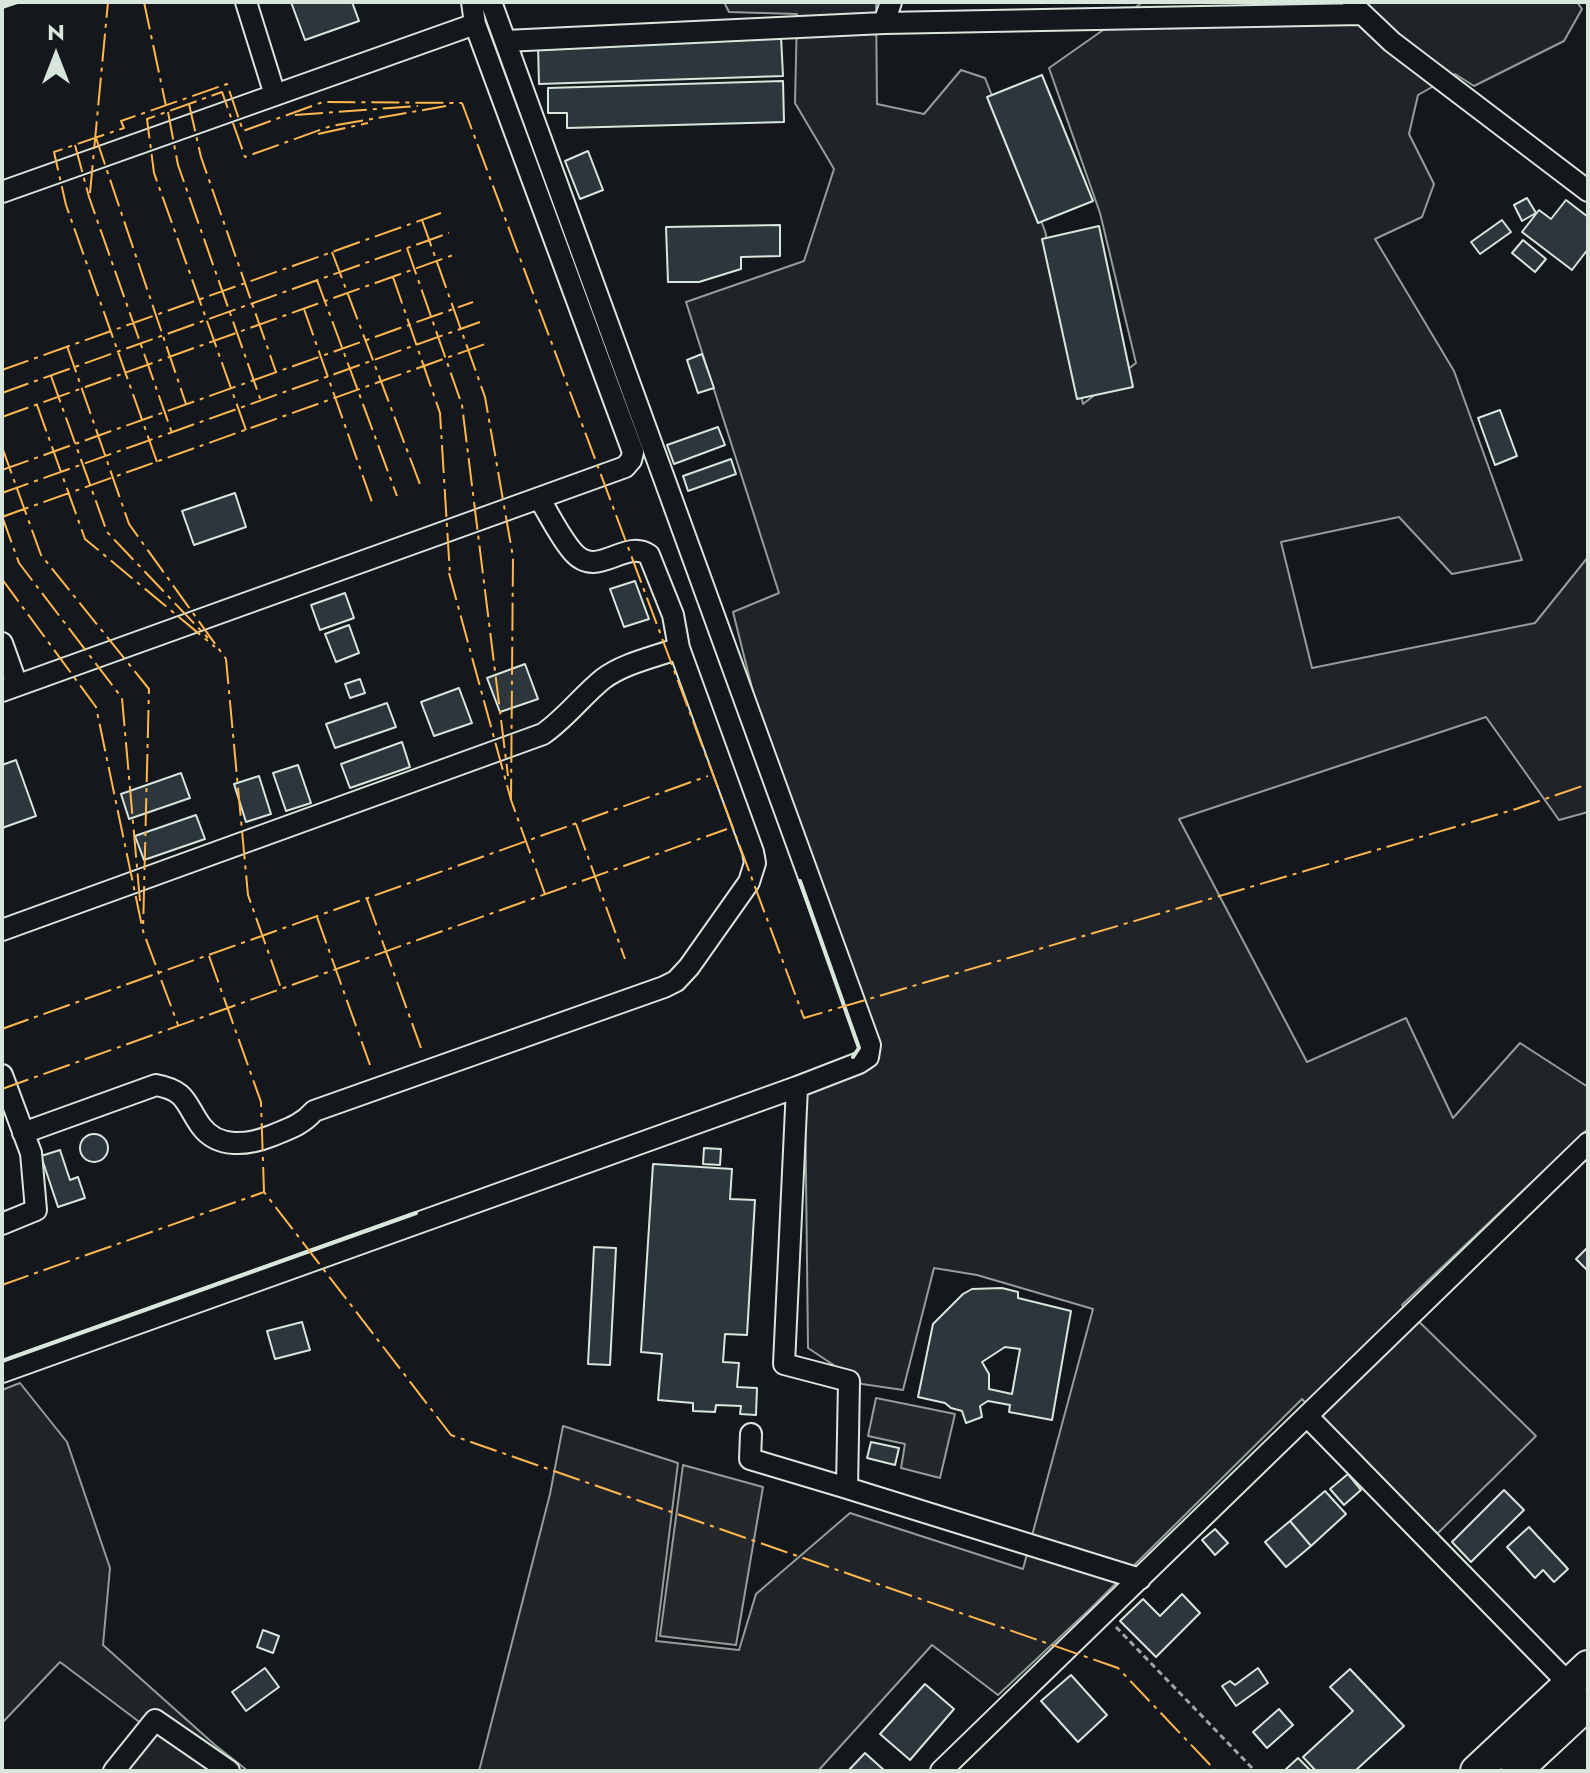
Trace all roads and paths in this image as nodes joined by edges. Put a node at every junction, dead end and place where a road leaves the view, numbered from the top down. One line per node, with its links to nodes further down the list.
1 (246, 2): 9 (street)
2 (472, 2): 7 (street)
3 (491, 2): 8 (street)
4 (891, 2): 6 (street)
5 (1356, 8): 6 (street); 10 (street)
6 (884, 23): 8 (street)
7 (475, 24): 9 (street); 12 (street)
8 (505, 41): 18 (street)
9 (275, 95): 11 (street)
10 (1588, 191)
11 (2, 192)
12 (539, 498): 14 (street); 15 (street)
13 (2, 643): 15 (street)
14 (679, 648): 16 (street); 19 (street)
15 (10, 688)
16 (2, 930)
17 (2, 1075): 19 (street)
18 (797, 1087): 22 (street); 25 (street)
19 (23, 1133): 21 (street)
20 (1588, 1143): 23 (street)
21 (2, 1224)
22 (2, 1372)
23 (1308, 1417): 26 (street); 28 (street)
24 (751, 1434): 25 (street)
25 (847, 1488): 26 (street)
26 (1140, 1579): 27 (street)
27 (1103, 1614): 31 (street); 32 (path)
28 (1582, 1684): 33 (highway); 34 (highway)
29 (114, 1771): 30 (street)
30 (229, 1771)
31 (941, 1771)
32 (1255, 1771)
33 (1476, 1771)
34 (1516, 1771)

